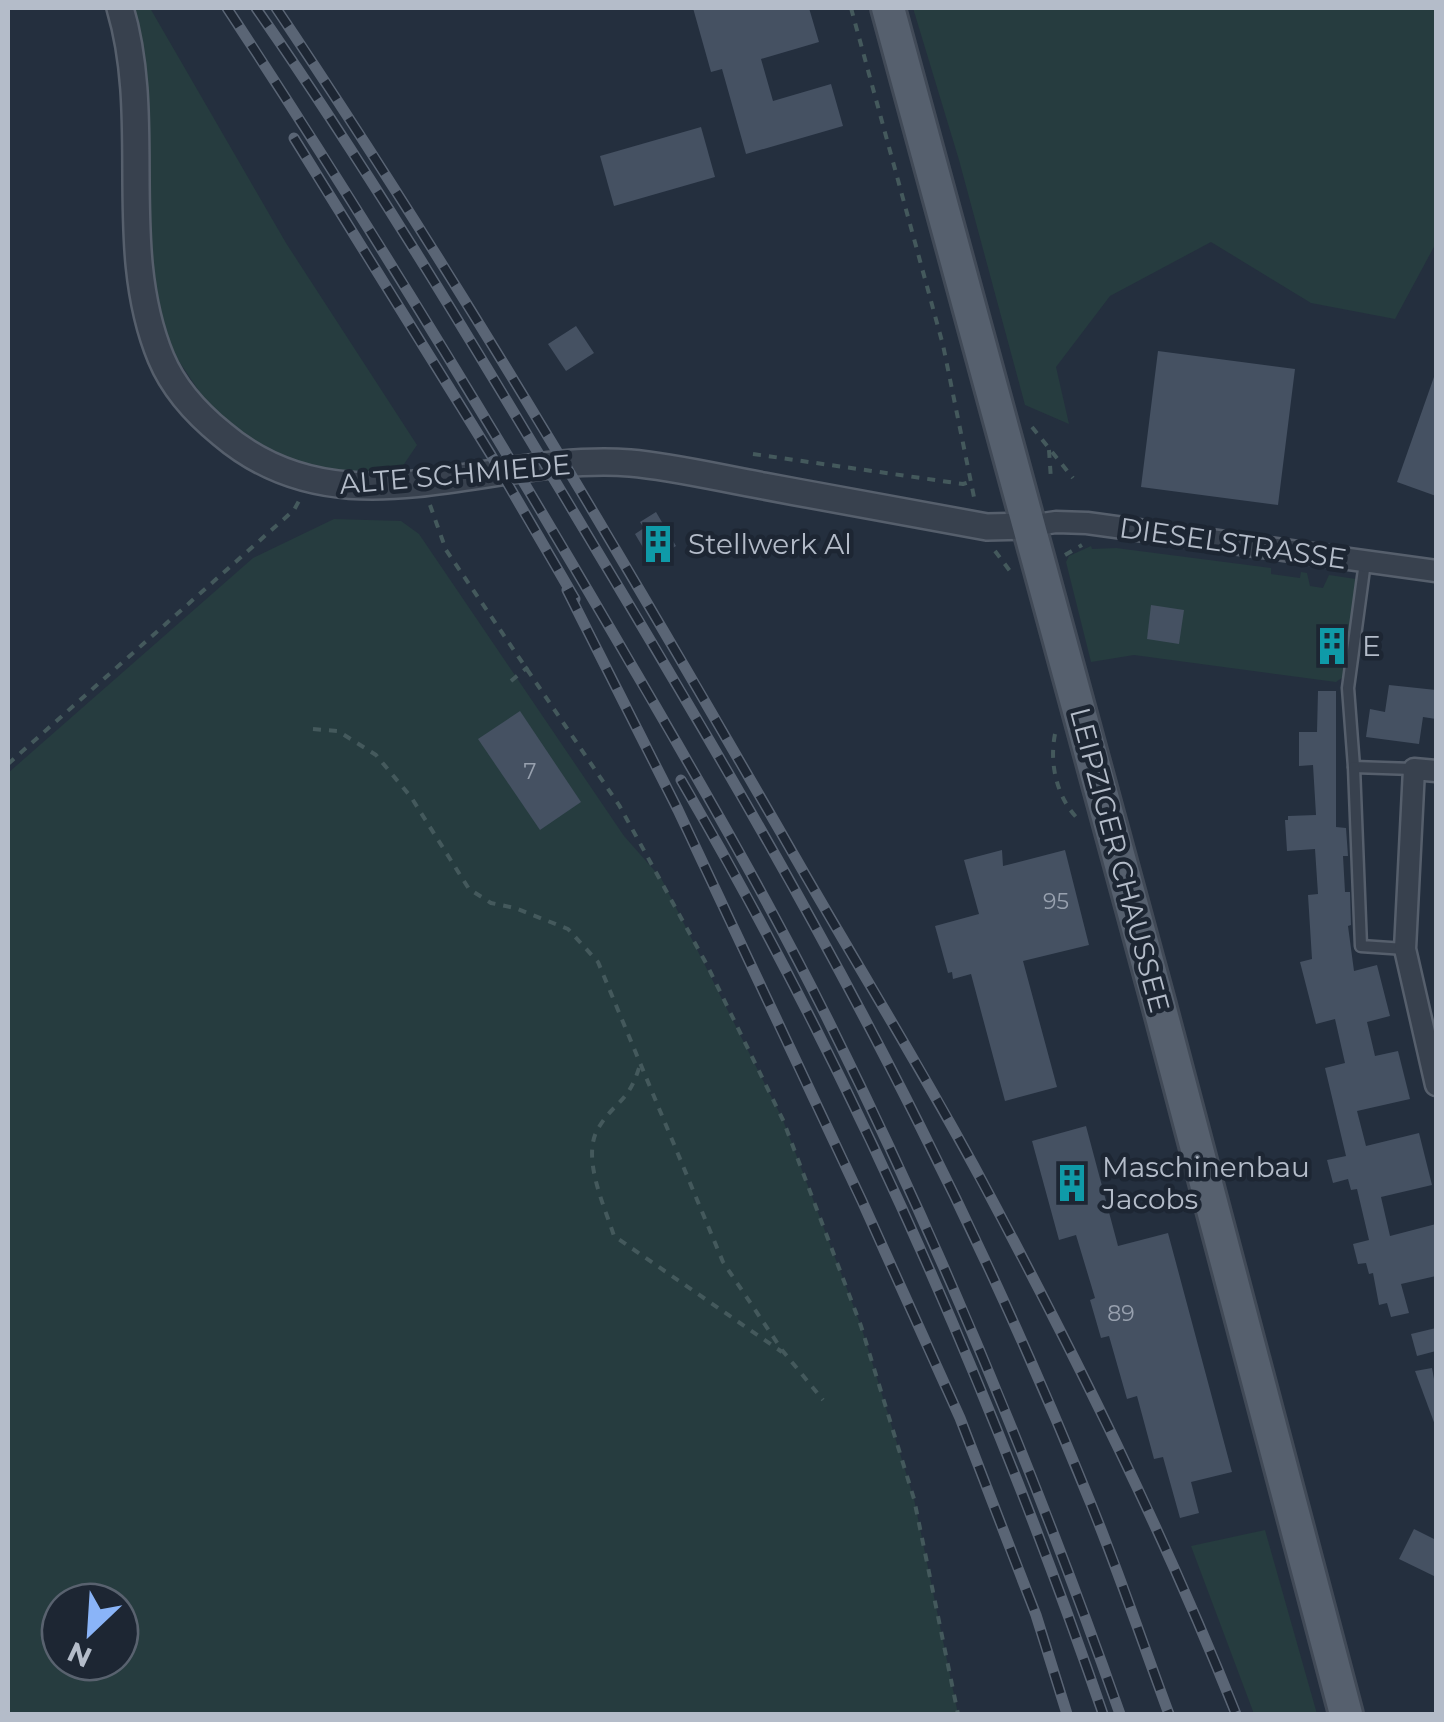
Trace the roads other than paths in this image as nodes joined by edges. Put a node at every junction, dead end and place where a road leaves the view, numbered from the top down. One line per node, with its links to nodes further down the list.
1 (120, 8): 3 (street, ALTE SCHMIEDE)
2 (888, 8): 3 (main road, LEIPZIGER CHAUSSEE)
3 (1029, 526): 4 (street, DIESELSTRASSE); 11 (main road, LEIPZIGER CHAUSSEE)
4 (1365, 562): 5 (street, DIESELSTRASSE); 6 (lane)
5 (1436, 572)
6 (1354, 767): 7 (lane); 9 (lane)
7 (1414, 768): 8 (street); 9 (street)
8 (1436, 771)
9 (1405, 949): 10 (street)
10 (1436, 1085)
11 (1346, 1714)

